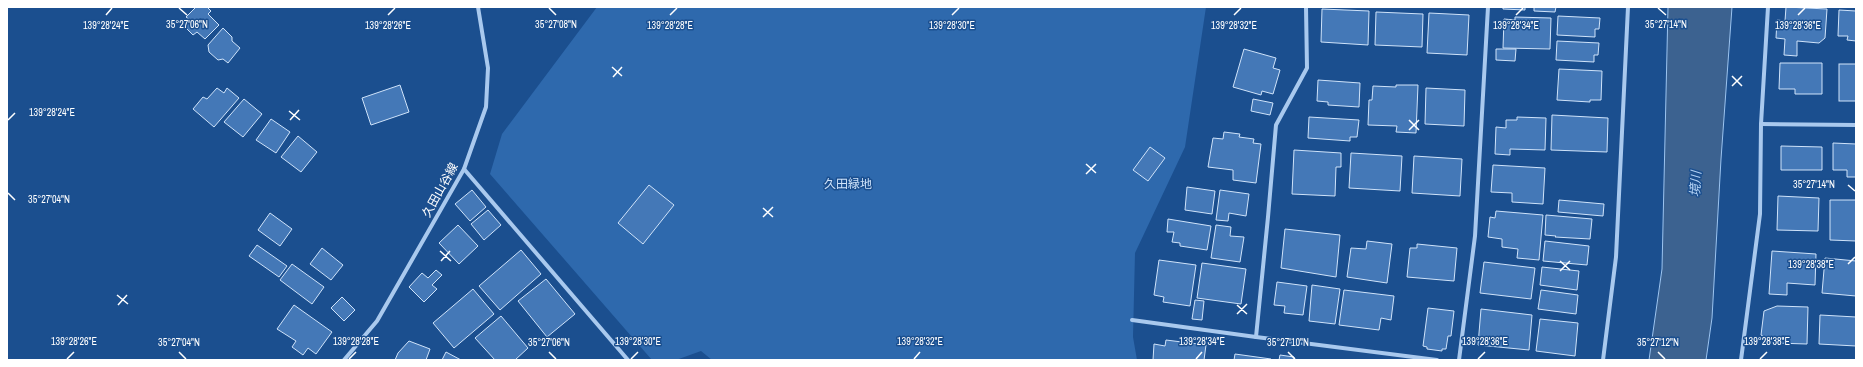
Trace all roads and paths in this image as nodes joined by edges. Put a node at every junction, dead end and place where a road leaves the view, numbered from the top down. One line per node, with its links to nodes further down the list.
1 (478, 7): 8 (street, 久田山谷線)
2 (1306, 7): 10 (street)
3 (1488, 7): 14 (street)
4 (1628, 7): 15 (street)
5 (1768, 7): 6 (street)
6 (1761, 124): 7 (street); 16 (street)
7 (1856, 125)
8 (464, 169): 11 (street, 久田山谷線); 12 (street)
9 (1132, 320): 10 (street)
10 (1256, 337): 13 (street)
11 (344, 360)
12 (628, 360)
13 (1437, 360)
14 (1459, 360)
15 (1603, 360)
16 (1741, 360)

